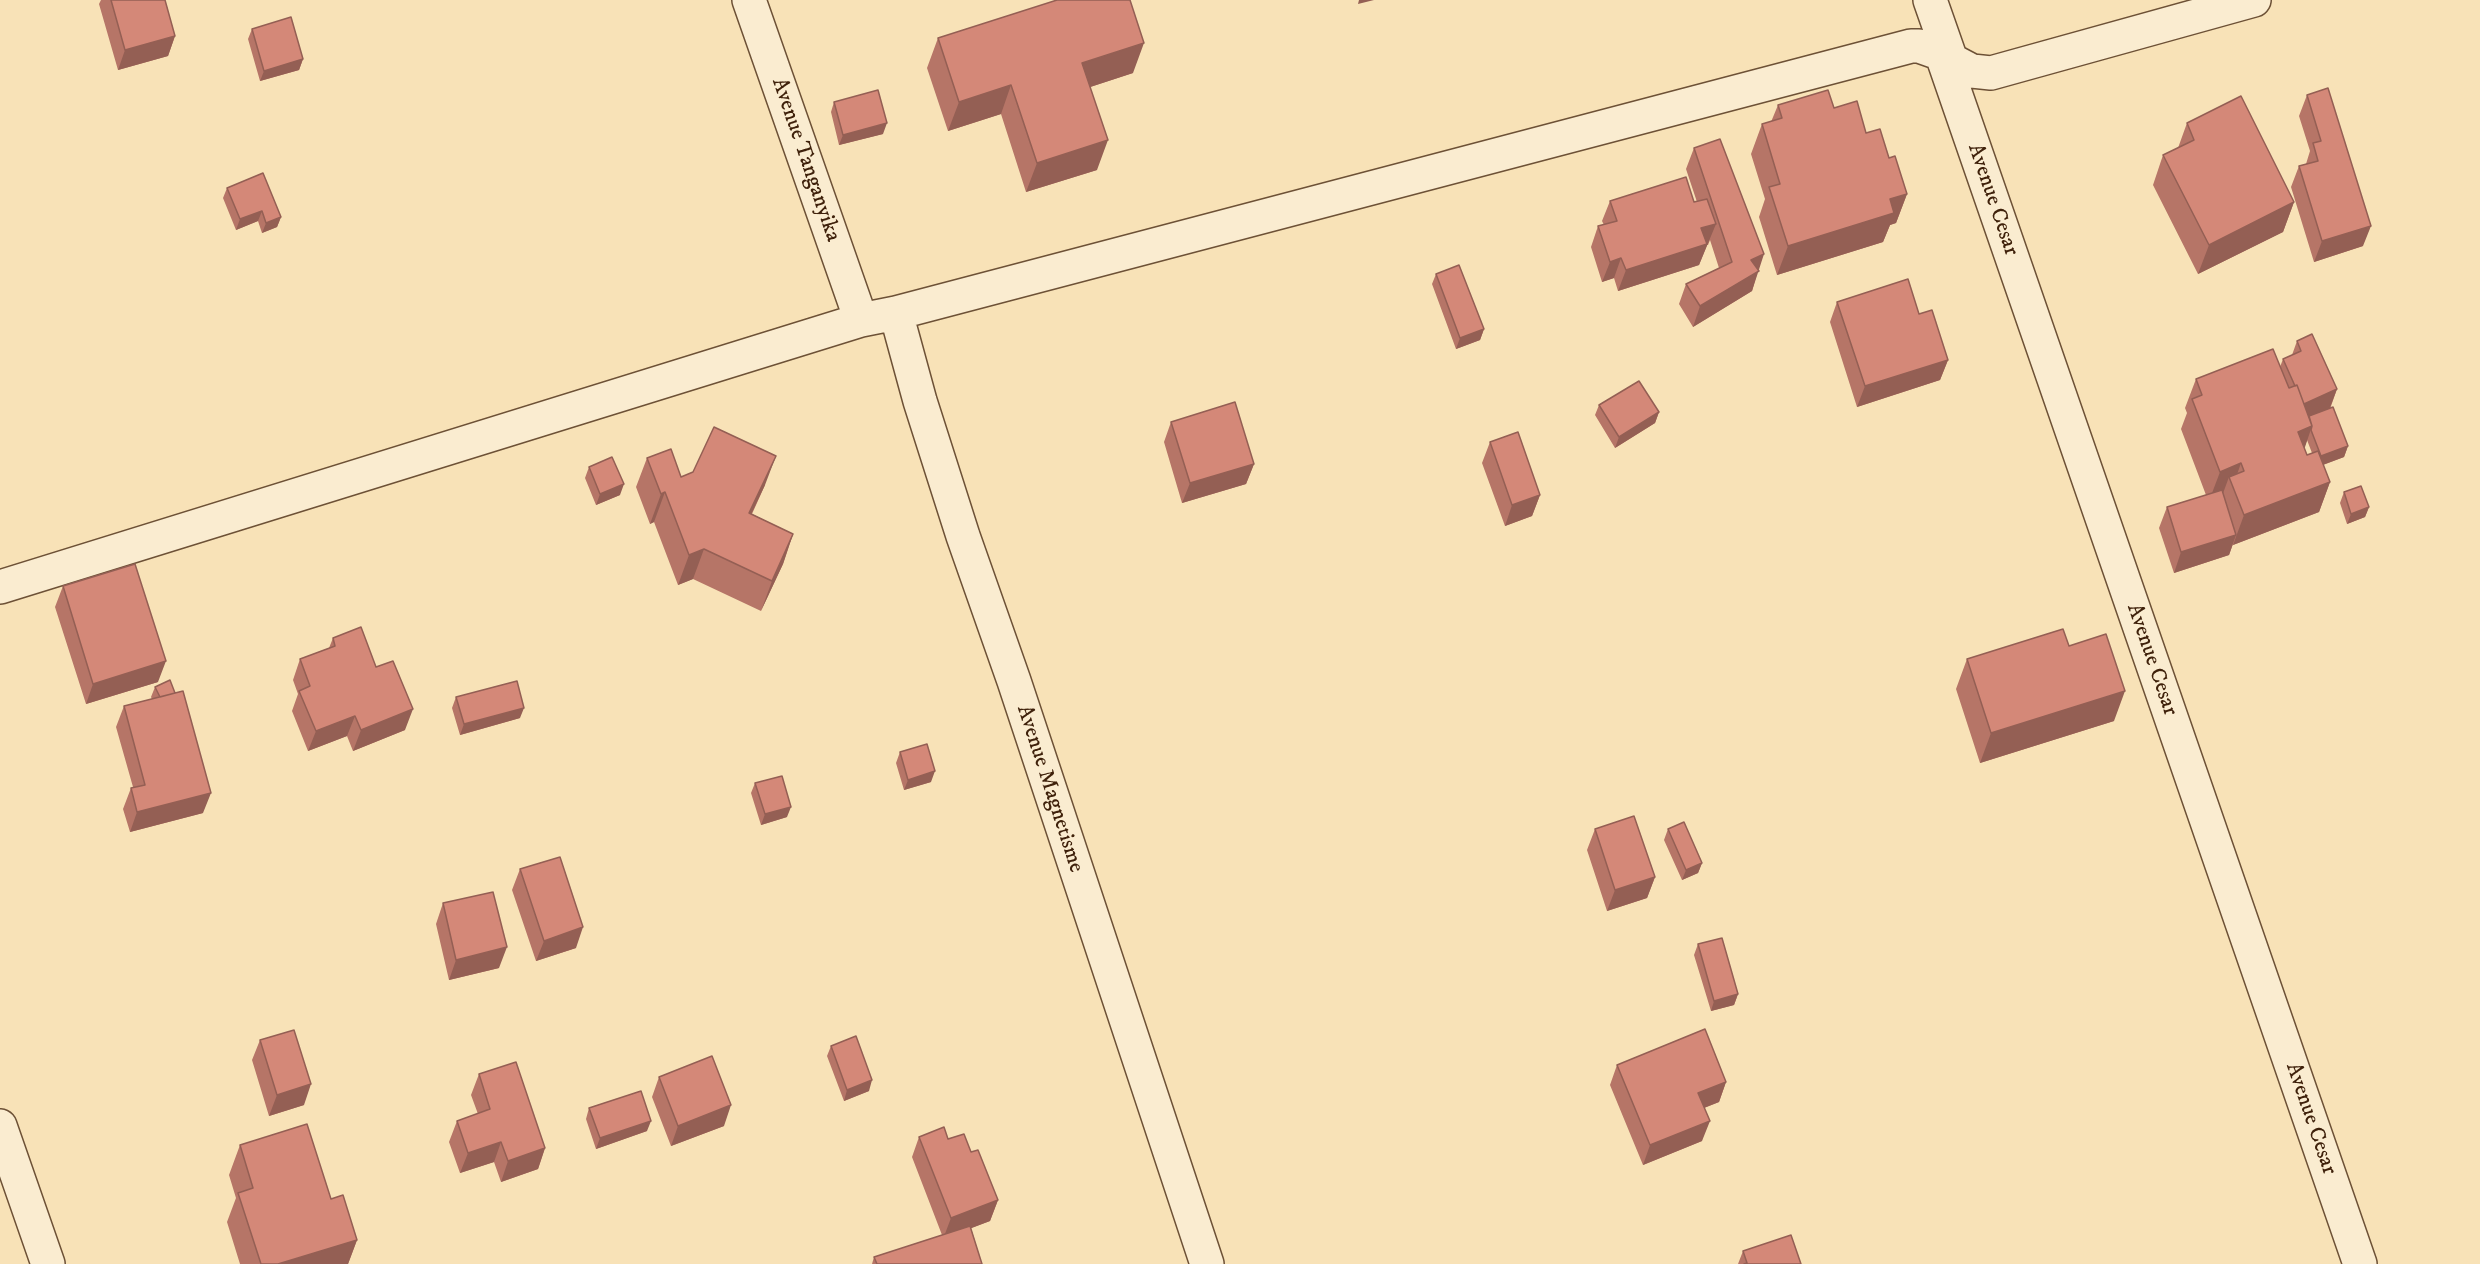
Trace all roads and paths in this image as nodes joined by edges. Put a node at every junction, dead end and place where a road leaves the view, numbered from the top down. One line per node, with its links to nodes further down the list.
1 (749, 0): 6 (street, Avenue Tanganyika)
2 (1930, 0): 4 (street, Avenue Cesar)
3 (2254, 0): 4 (street)
4 (1947, 58): 5 (street); 11 (street, Avenue Cesar)
5 (896, 313): 6 (street); 10 (street, Avenue Magnetisme)
6 (861, 320): 7 (street)
7 (0, 587)
8 (0, 1126): 9 (street)
9 (48, 1264)
10 (1207, 1264)
11 (2360, 1264)

